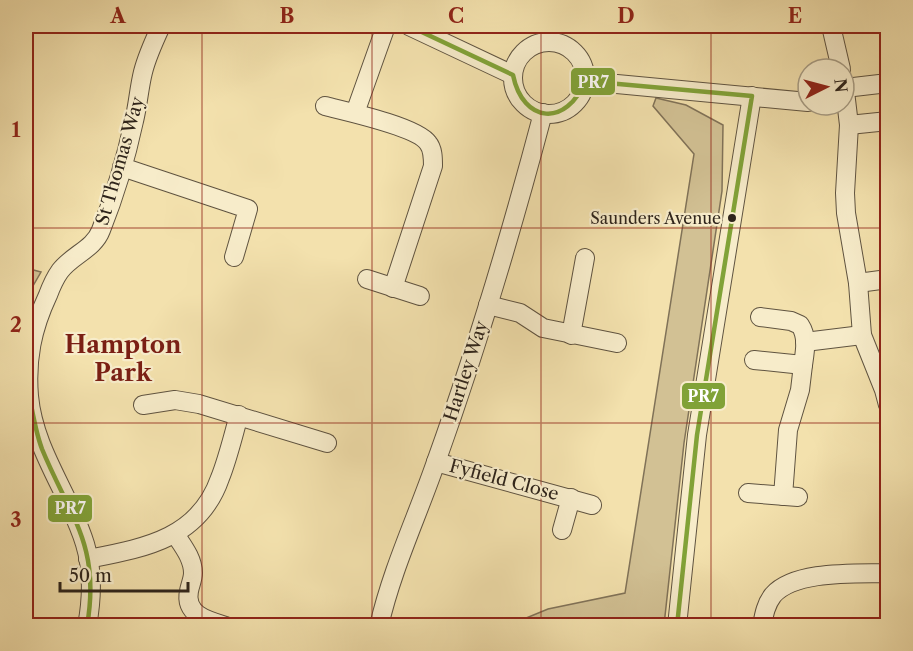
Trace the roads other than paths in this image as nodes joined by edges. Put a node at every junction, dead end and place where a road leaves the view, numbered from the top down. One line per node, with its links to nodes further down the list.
1 (161, 26): 19 (street, St Thomas Way)
2 (386, 26): 14 (street)
3 (409, 26): 7 (street)
4 (831, 26): 6 (street)
5 (559, 34): 7 (street); 8 (street)
6 (838, 57)
7 (513, 75): 15 (street)
8 (585, 81): 11 (street); 15 (street)
9 (888, 83): 10 (street)
10 (856, 92)
11 (752, 96): 12 (street); 51 (street)
12 (796, 101)
13 (326, 106): 14 (street)
14 (355, 113): 25 (street)
15 (543, 113): 27 (street, Hartley Way)
16 (848, 117): 18 (street)
17 (888, 121): 18 (street)
18 (849, 125): 24 (street)
19 (122, 167): 20 (street); 35 (street, St Thomas Way)
20 (234, 257)
21 (585, 258): 29 (street)
22 (366, 279): 25 (street)
23 (888, 279): 24 (street)
24 (858, 283): 30 (street)
25 (393, 288): 26 (street)
26 (420, 296)
27 (488, 305): 29 (street); 40 (street, Hartley Way)
28 (760, 317): 31 (street)
29 (572, 335): 32 (street)
30 (862, 335): 31 (street); 37 (street)
31 (805, 342): 34 (street)
32 (618, 343)
33 (754, 360): 34 (street)
34 (803, 365): 41 (street)
35 (28, 400): 46 (street, St Thomas Way)
36 (144, 405): 38 (street)
37 (888, 405)
38 (239, 415): 39 (street); 45 (street)
39 (327, 443)
40 (436, 462): 42 (street, Fyfield Close); 50 (street, Hartley Way)
41 (748, 493)
42 (571, 498): 43 (street, Fyfield Close); 44 (street, Fyfield Close)
43 (592, 505)
44 (562, 530)
45 (175, 534): 46 (street); 49 (street)
46 (88, 559): 48 (street, St Thomas Way)
47 (887, 572): 52 (street)
48 (87, 626)
49 (226, 626)
50 (379, 626)
51 (677, 626)
52 (762, 626)

